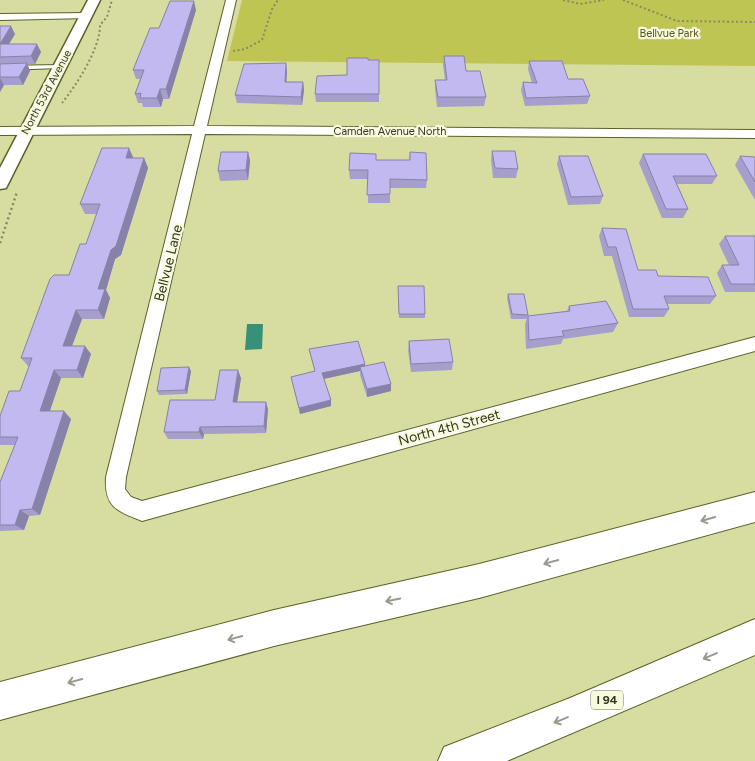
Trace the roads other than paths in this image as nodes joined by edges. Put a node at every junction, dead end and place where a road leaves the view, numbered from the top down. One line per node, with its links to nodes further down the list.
1 (94, 0): 3 (street, North 53rd Avenue)
2 (231, 0): 7 (street, Bellvue Lane)
3 (85, 16): 4 (street); 5 (street, North 53rd Avenue)
4 (0, 17)
5 (60, 67): 6 (lane); 9 (street, North 53rd Avenue)
6 (0, 68)
7 (201, 130): 9 (street, Camden Avenue North); 10 (street, Camden Avenue North); 14 (street, Bellvue Lane)
8 (0, 131): 9 (street, Camden Avenue North)
9 (25, 132): 11 (street, North 53rd Avenue)
10 (755, 134)
11 (0, 184)
12 (755, 344): 14 (street, North 4th Street)
13 (755, 506): 16 (highway, one-way to 16)
14 (142, 511)
15 (755, 637): 17 (highway, I 94, one-way to 17)
16 (0, 701)
17 (458, 761)

